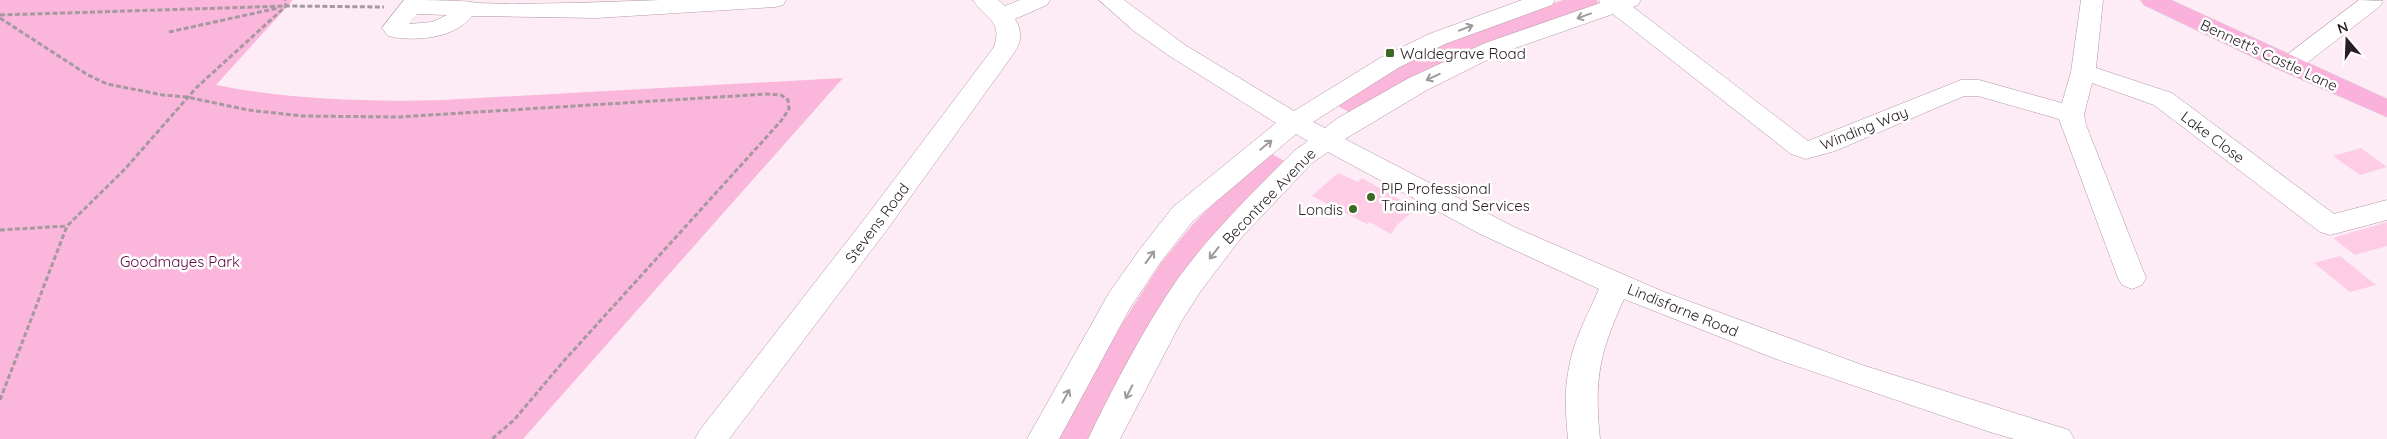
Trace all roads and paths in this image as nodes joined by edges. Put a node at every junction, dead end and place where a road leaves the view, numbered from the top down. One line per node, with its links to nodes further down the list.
1 (286, 0): 14 (path)
2 (775, 0): 9 (street)
3 (1038, 0): 13 (street)
4 (1110, 0): 23 (street)
5 (1544, 0): 23 (street, one-way to 5)
6 (2092, 0): 19 (street)
7 (2152, 0): 18 (main road, Bennett's Castle Lane)
8 (2372, 1): 18 (street)
9 (725, 2): 12 (street)
10 (1619, 2): 22 (street, Winding Way); 24 (street, Becontree Avenue, one-way to 24)
11 (413, 4): 12 (street); 14 (path)
12 (466, 5)
13 (991, 5): 32 (street, Stevens Road)
14 (286, 6): 15 (path); 17 (path); 20 (path)
15 (0, 14)
16 (0, 18): 20 (path)
17 (169, 32)
18 (2289, 66): 21 (main road, Bennett's Castle Lane)
19 (2083, 72): 22 (street); 25 (street, Lake Close)
20 (187, 97): 26 (path); 31 (path)
21 (2387, 109)
22 (2071, 114): 28 (street)
23 (1294, 122): 24 (street); 33 (street, one-way to 23)
24 (1325, 140): 29 (street, Lindisfarne Road); 34 (street, Becontree Avenue, one-way to 34)
25 (2387, 210)
26 (67, 226): 27 (path); 30 (path)
27 (0, 230)
28 (2132, 278)
29 (1616, 284): 35 (street); 36 (street, Lindisfarne Road)
30 (0, 400)
31 (492, 439)
32 (711, 439)
33 (1043, 439)
34 (1104, 439)
35 (1584, 439)
36 (2058, 439)

